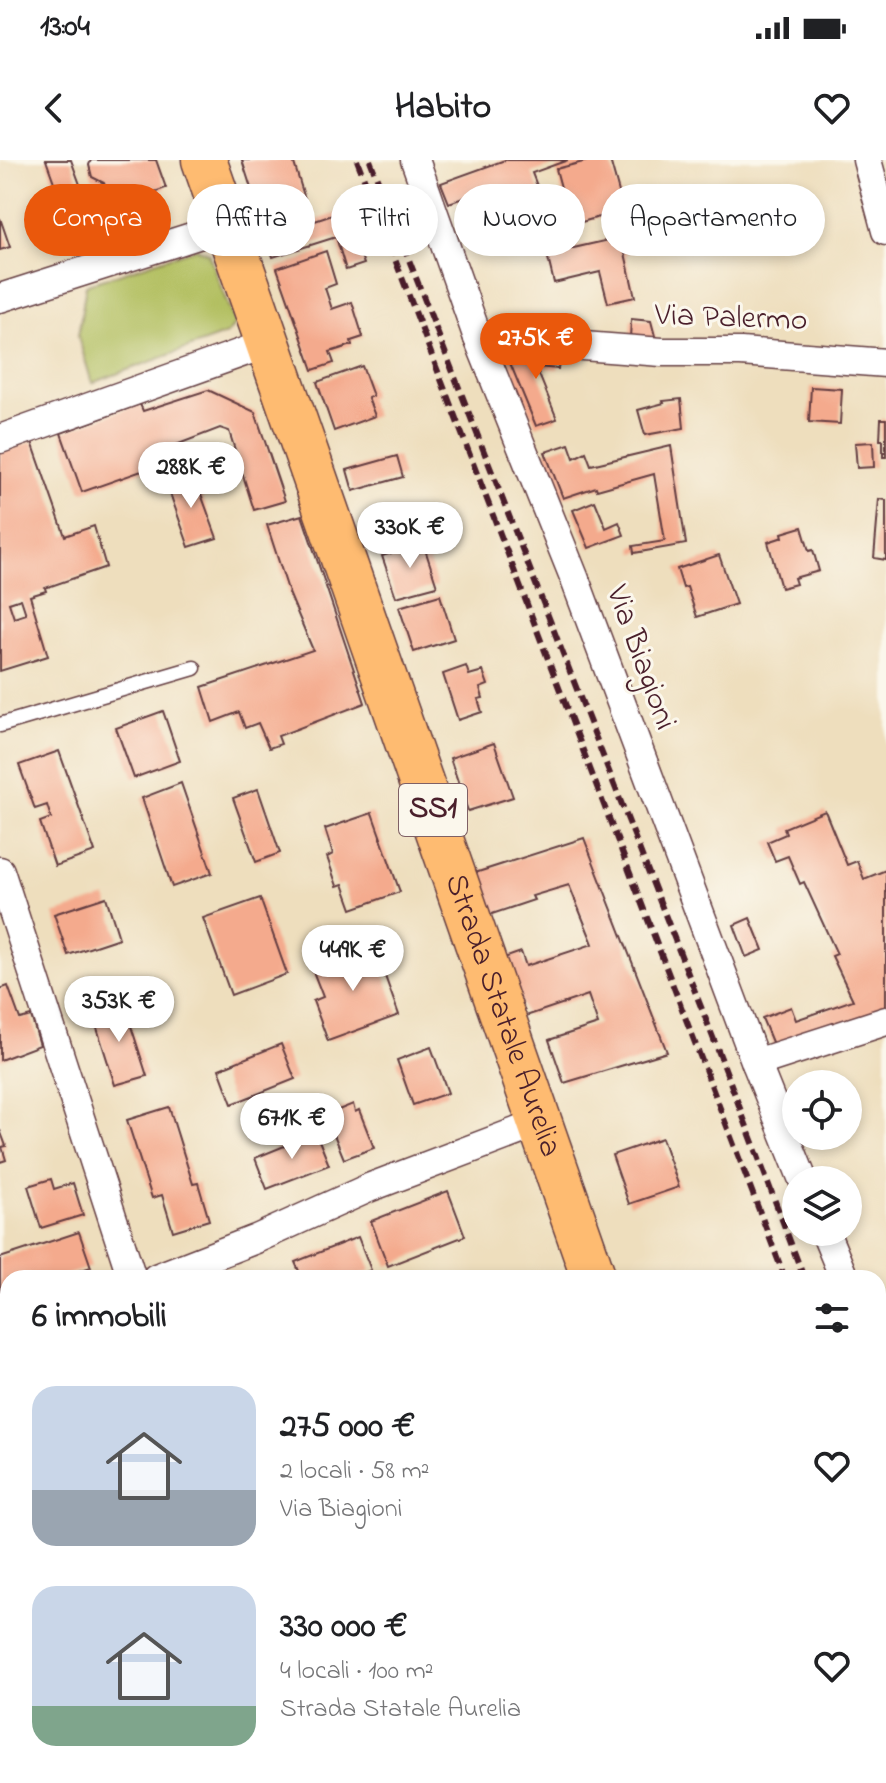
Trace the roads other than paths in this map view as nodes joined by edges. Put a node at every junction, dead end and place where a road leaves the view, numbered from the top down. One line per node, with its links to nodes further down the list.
1 (204, 160): 4 (main road, SS1)
2 (415, 160): 9 (street, Via Biagioni)
3 (867, 160): 5 (street)
4 (212, 184)
5 (886, 231)
6 (187, 238): 8 (street)
7 (237, 256): 10 (main road, SS1)
8 (0, 298)
9 (478, 338): 11 (street, Via Palermo); 17 (street, Via Biagioni)
10 (269, 343): 12 (street); 18 (main road, Strada Statale Aurelia / SS1)
11 (886, 363)
12 (0, 439)
13 (194, 668): 14 (lane)
14 (0, 725)
15 (0, 871): 21 (street)
16 (886, 1021): 17 (street)
17 (756, 1063): 19 (street, Via Biagioni)
18 (542, 1122): 22 (street); 23 (main road, Strada Statale Aurelia / SS1)
19 (797, 1166)
20 (831, 1246): 24 (street)
21 (129, 1270)
22 (177, 1270)
23 (591, 1270)
24 (841, 1270)

